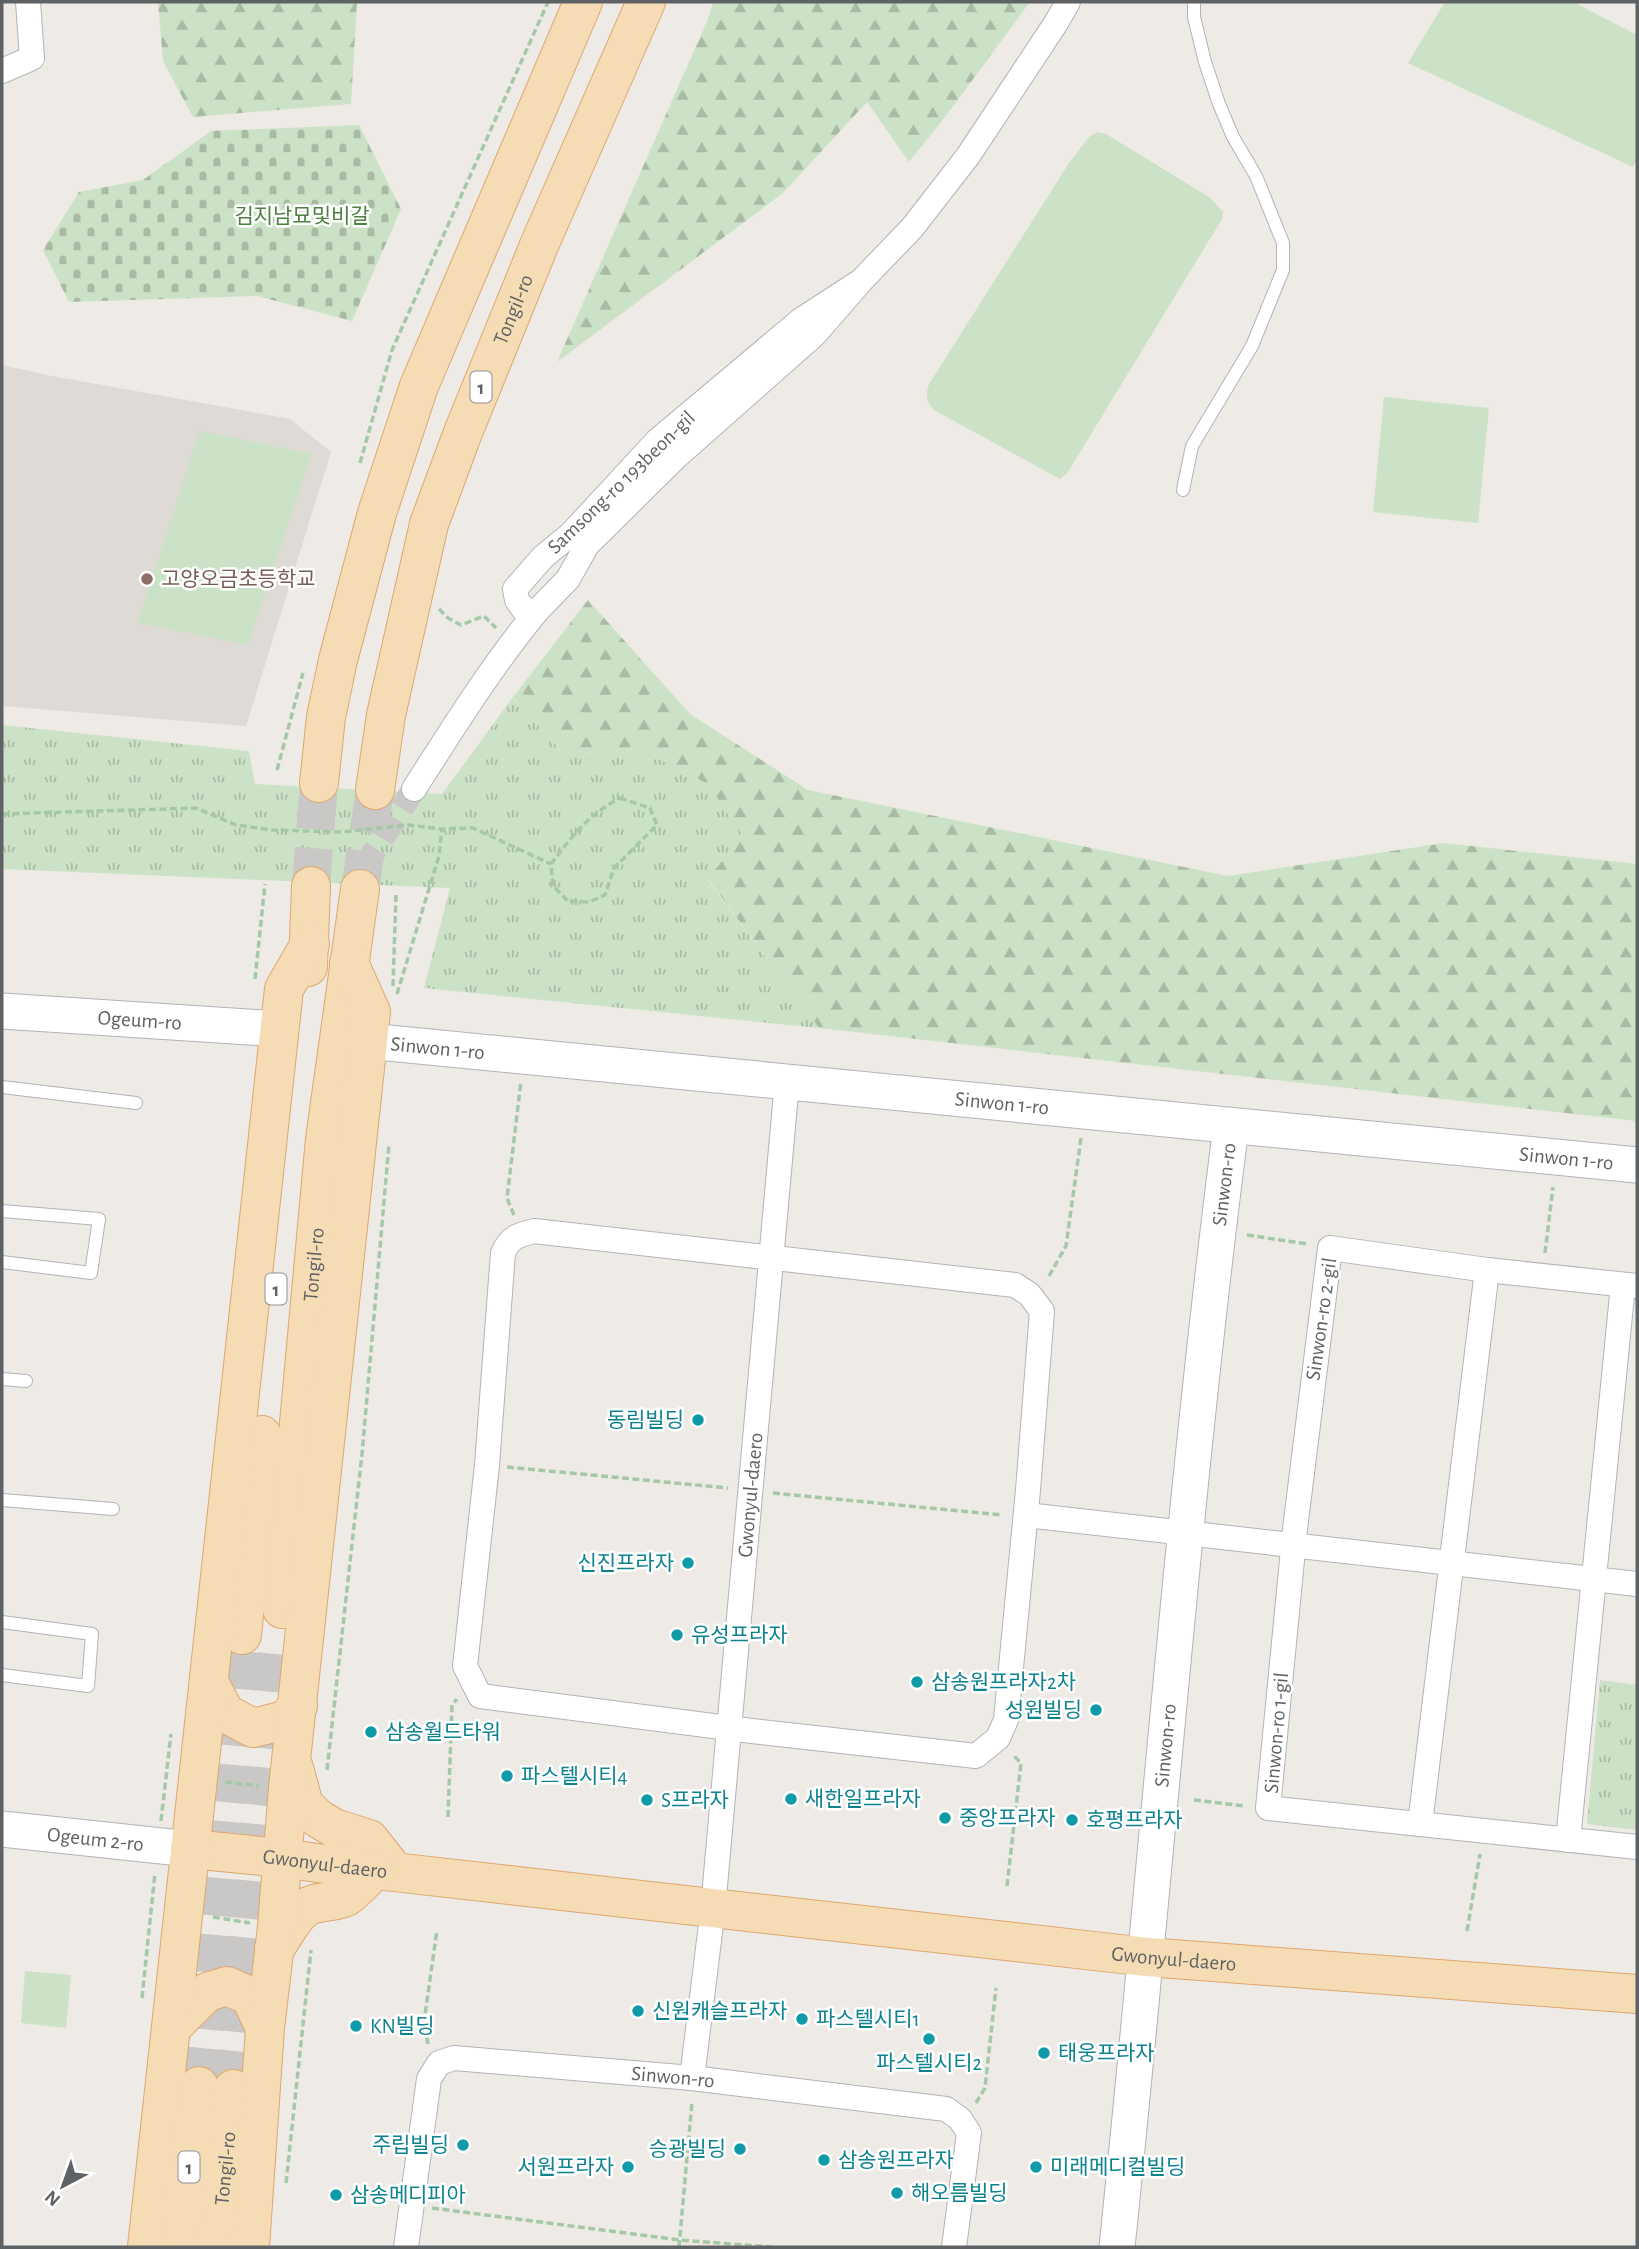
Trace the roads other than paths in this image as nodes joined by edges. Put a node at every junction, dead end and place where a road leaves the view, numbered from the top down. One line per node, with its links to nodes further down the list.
1 (28, 2): 6 (street)
2 (583, 2): 8 (main road)
3 (646, 2): 10 (main road, Tongil-ro / 1)
4 (1068, 2): 9 (street, Samsong-ro 193beon-gil)
5 (1194, 2): 7 (lane)
6 (2, 71)
7 (1183, 490)
8 (319, 783)
9 (414, 789)
10 (375, 790)
11 (311, 886): 13 (main road, Tongil-ro / 1)
12 (378, 891): 14 (main road, Tongil-ro / 1)
13 (310, 944): 14 (main road, Tongil-ro / 1); 16 (main road)
14 (349, 962): 17 (main road)
15 (2, 1012): 16 (street, Ogeum-ro)
16 (279, 1030): 40 (main road)
17 (368, 1041): 18 (street, Sinwon 1-ro); 41 (main road)
18 (787, 1082): 21 (street, Sinwon 1-ro); 24 (street, Gwonyul-daero)
19 (2, 1087): 20 (lane)
20 (136, 1103)
21 (1231, 1127): 22 (street, Sinwon 1-ro); 33 (street, Sinwon-ro)
22 (1637, 1165)
23 (2, 1211): 25 (lane)
24 (771, 1258): 32 (street); 42 (street, Gwonyul-daero); 42 (street)
25 (2, 1262)
26 (1487, 1270): 27 (street, Sinwon-ro 2-gil); 34 (street, Sinwon-ro 2-gil); 35 (street)
27 (1630, 1286): 36 (street, Sinwon-ro 2-gil)
28 (2, 1379): 29 (lane)
29 (26, 1381)
30 (2, 1500): 31 (lane)
31 (113, 1509)
32 (1015, 1515): 33 (street); 42 (street)
33 (1185, 1535): 34 (street); 53 (street, Sinwon-ro)
34 (1293, 1547): 35 (street); 44 (street, Sinwon-ro 1-gil)
35 (1451, 1564): 36 (street); 44 (street)
36 (1593, 1580): 37 (street); 46 (street)
37 (1637, 1584)
38 (2, 1622): 39 (lane)
39 (2, 1675)
40 (209, 1682): 41 (main road); 48 (main road)
41 (298, 1706): 43 (main road)
42 (729, 1728): 51 (street, Gwonyul-daero)
43 (289, 1775): 49 (main road); 50 (main road)
44 (1420, 1824): 46 (street, Sinwon-ro 1-gil)
45 (2, 1829): 48 (street, Ogeum 2-ro)
46 (1567, 1840): 47 (street, Sinwon-ro 1-gil)
47 (1637, 1847)
48 (190, 1849): 49 (main road, Gwonyul-daero); 55 (main road)
49 (282, 1858): 50 (main road, Gwonyul-daero); 52 (main road)
50 (385, 1871): 51 (main road, Gwonyul-daero); 52 (main road)
51 (713, 1908): 53 (main road, Gwonyul-daero); 57 (street)
52 (275, 1938): 56 (main road)
53 (1147, 1957): 54 (main road, Gwonyul-daero); 64 (street, Sinwon-ro)
54 (1637, 1994)
55 (171, 2028): 56 (main road); 58 (main road)
56 (265, 2028): 61 (main road)
57 (692, 2090): 62 (street, Sinwon-ro); 63 (street, Sinwon-ro)
58 (147, 2247)
59 (180, 2247): 60 (main road, Tongil-ro / 1)
60 (217, 2247)
61 (250, 2247)
62 (406, 2247)
63 (954, 2247)
64 (1116, 2247)

